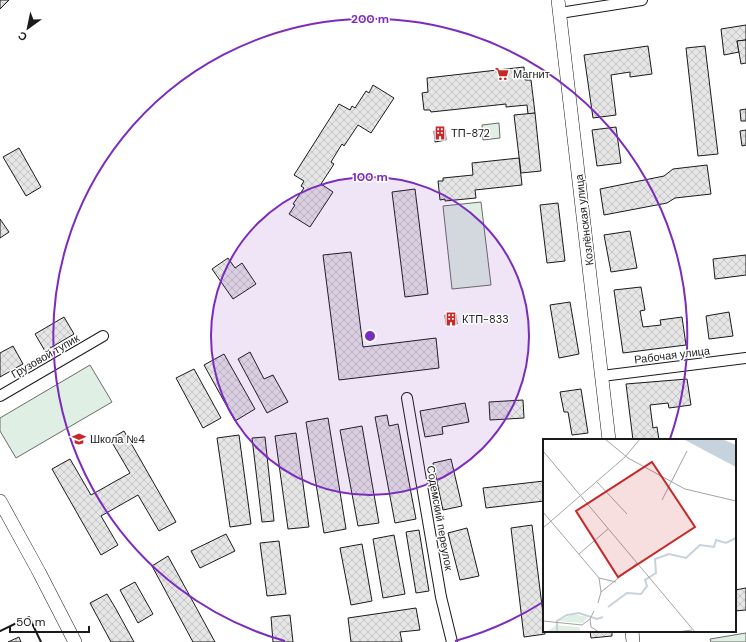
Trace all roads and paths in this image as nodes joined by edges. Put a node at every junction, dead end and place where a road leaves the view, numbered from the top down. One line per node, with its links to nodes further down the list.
1 (558, 0): 3 (street, Козлёнская улица)
2 (642, 0): 3 (street)
3 (560, 13): 6 (street, Козлёнская улица)
4 (103, 336): 7 (street, Грузовой тупик)
5 (746, 358): 6 (street, Рабочая улица)
6 (602, 376): 9 (street, Козлёнская улица)
7 (0, 396)
8 (408, 398): 13 (street, Содемский переулок)
9 (609, 439)
10 (0, 501): 12 (street)
11 (632, 632): 14 (street)
12 (75, 642)
13 (452, 642)
14 (633, 642)

